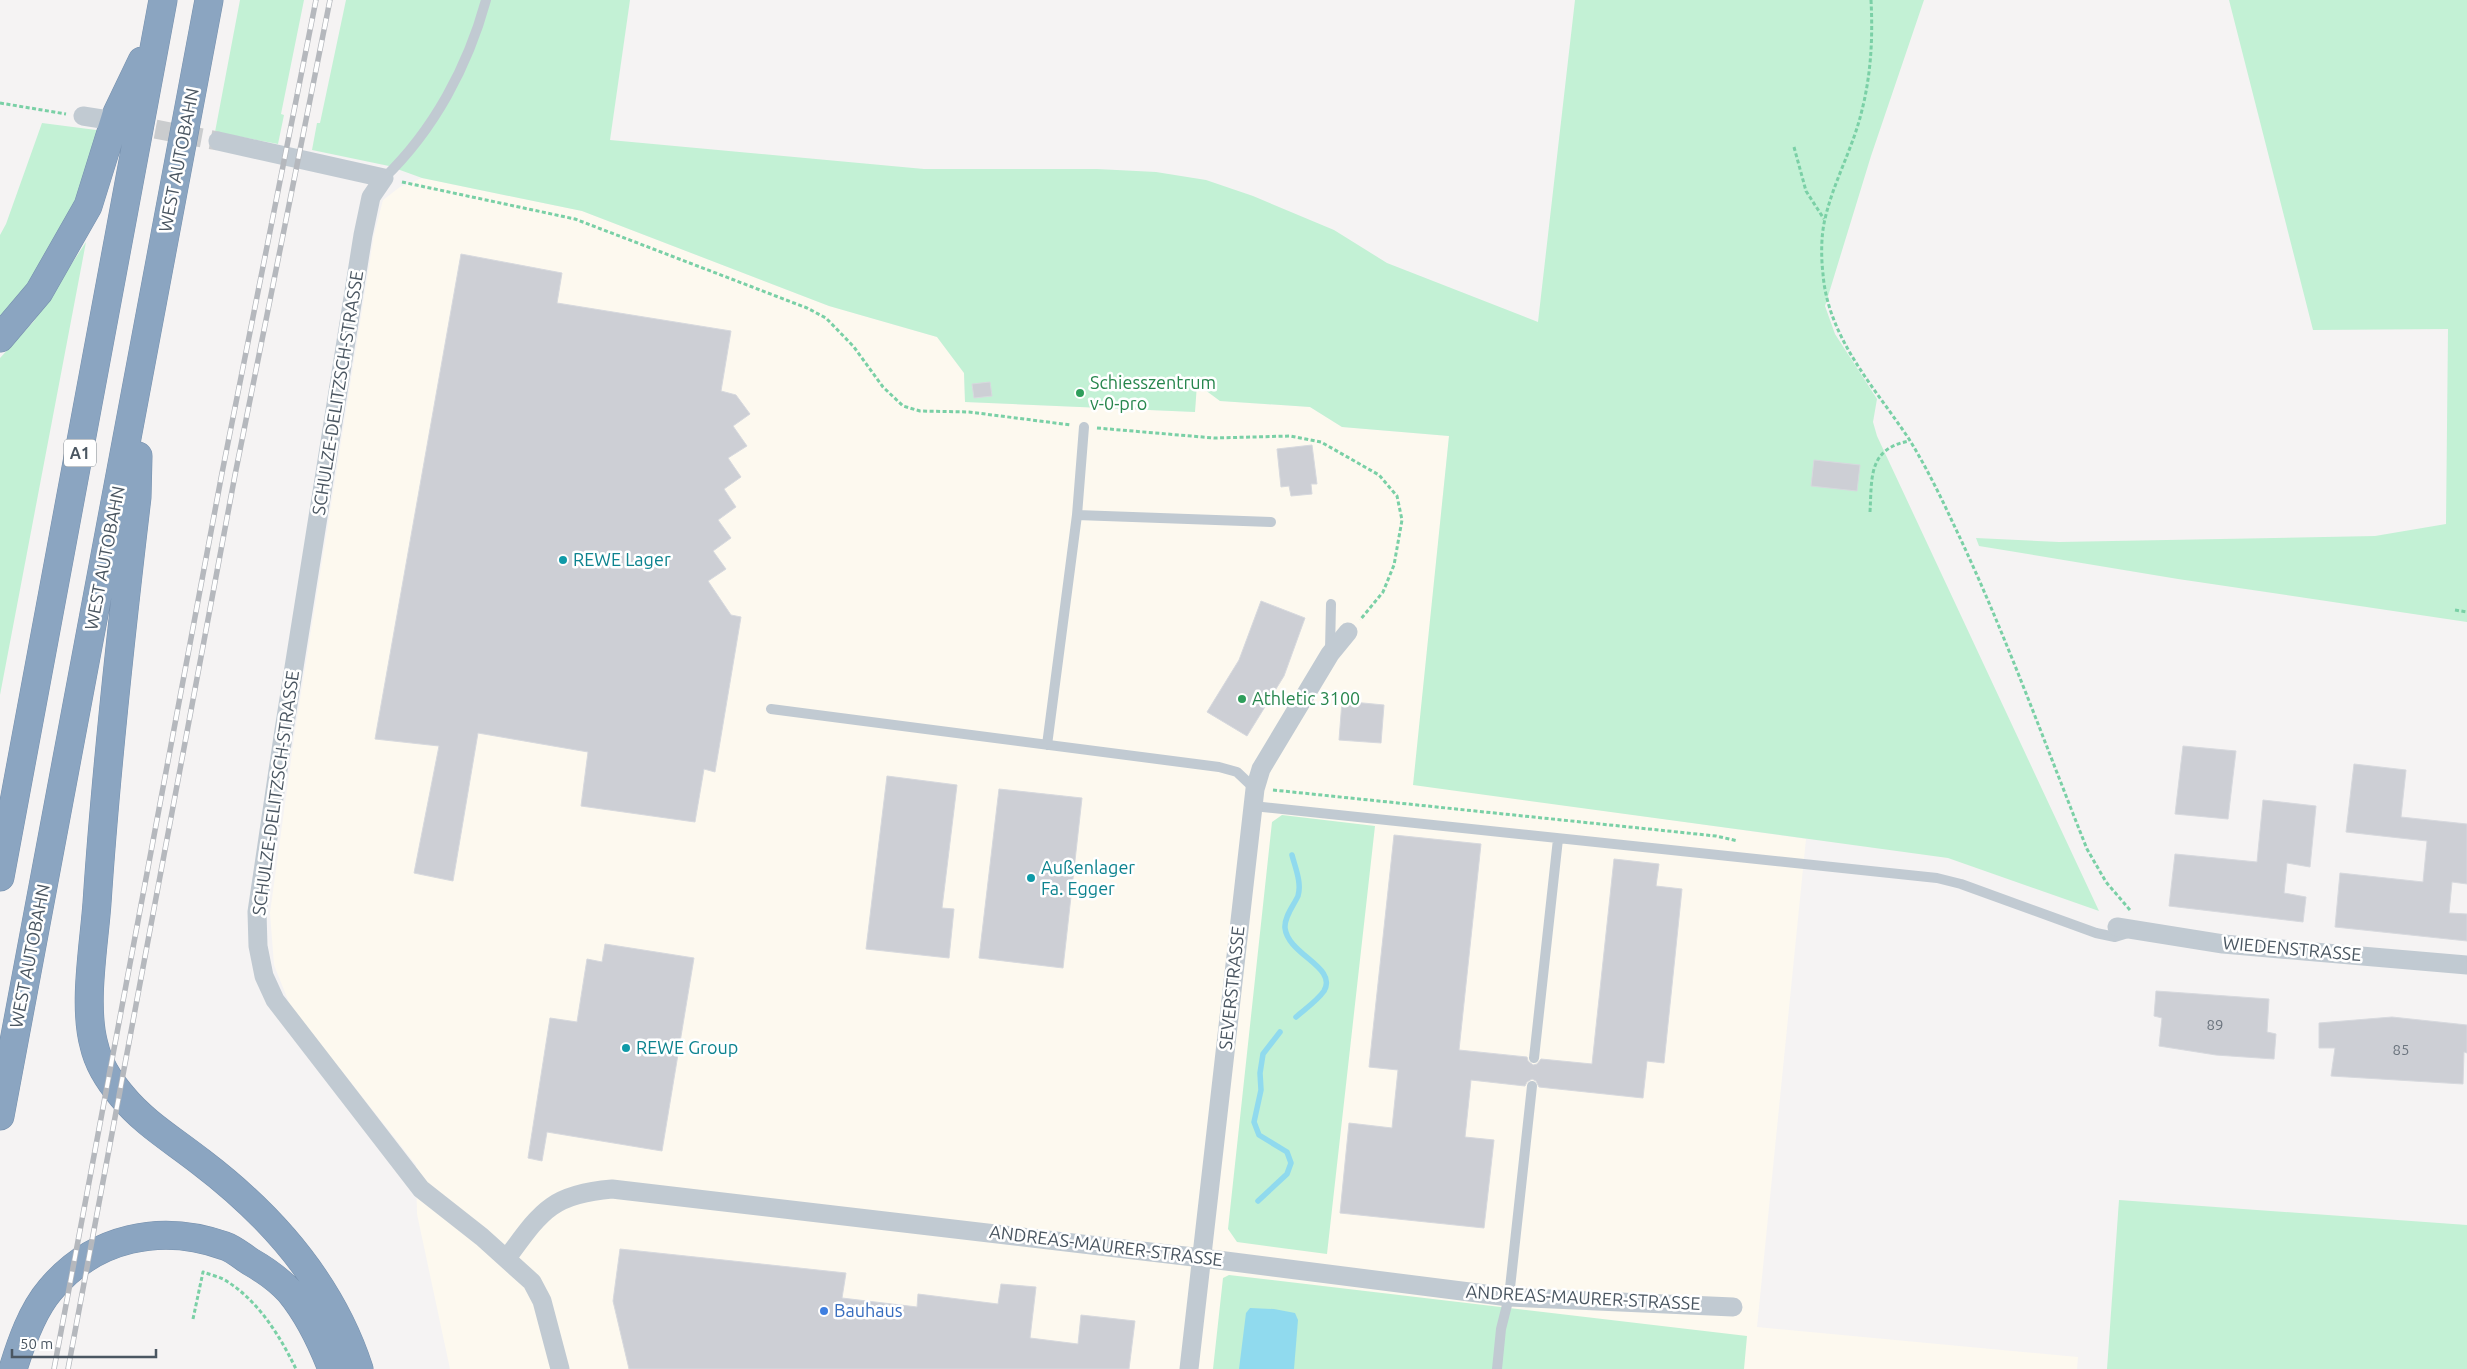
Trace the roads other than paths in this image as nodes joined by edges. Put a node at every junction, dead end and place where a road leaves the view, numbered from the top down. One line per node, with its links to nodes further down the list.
1 (163, 0): 4 (highway, A1)
2 (209, 0): 10 (highway, WEST AUTOBAHN / A1)
3 (486, 0): 8 (lane)
4 (158, 28): 9 (highway); 21 (highway, A1)
5 (82, 116): 6 (street)
6 (102, 120)
7 (218, 141): 8 (street)
8 (384, 178): 28 (street, SCHULZE-DELITZSCH-STRASSE)
9 (0, 338)
10 (141, 367): 27 (highway, WEST AUTOBAHN / A1); 34 (highway)
11 (1084, 427): 12 (lane)
12 (1077, 515): 13 (lane); 18 (lane)
13 (1271, 522)
14 (1331, 604): 16 (lane)
15 (1348, 632): 16 (street, SEVERSTRASSE)
16 (1330, 654): 19 (street, SEVERSTRASSE)
17 (771, 709): 18 (lane)
18 (1047, 745): 19 (lane)
19 (1254, 798): 20 (lane); 29 (street, SEVERSTRASSE)
20 (1558, 838): 23 (lane); 25 (lane)
21 (0, 877)
22 (2117, 927): 23 (street, WIEDENSTRASSE)
23 (2137, 930): 24 (street, WIEDENSTRASSE)
24 (2467, 965)
25 (1534, 1058)
26 (1532, 1086): 30 (lane)
27 (0, 1116)
28 (507, 1258): 29 (street, ANDREAS-MAURER-STRASSE); 35 (street, SCHULZE-DELITZSCH-STRASSE)
29 (1202, 1258): 30 (street, ANDREAS-MAURER-STRASSE); 36 (street, SEVERSTRASSE)
30 (1509, 1297): 31 (street, ANDREAS-MAURER-STRASSE); 37 (lane)
31 (1734, 1307)
32 (13, 1369): 33 (highway)
33 (332, 1369)
34 (359, 1369)
35 (560, 1369)
36 (1189, 1369)
37 (1497, 1369)

